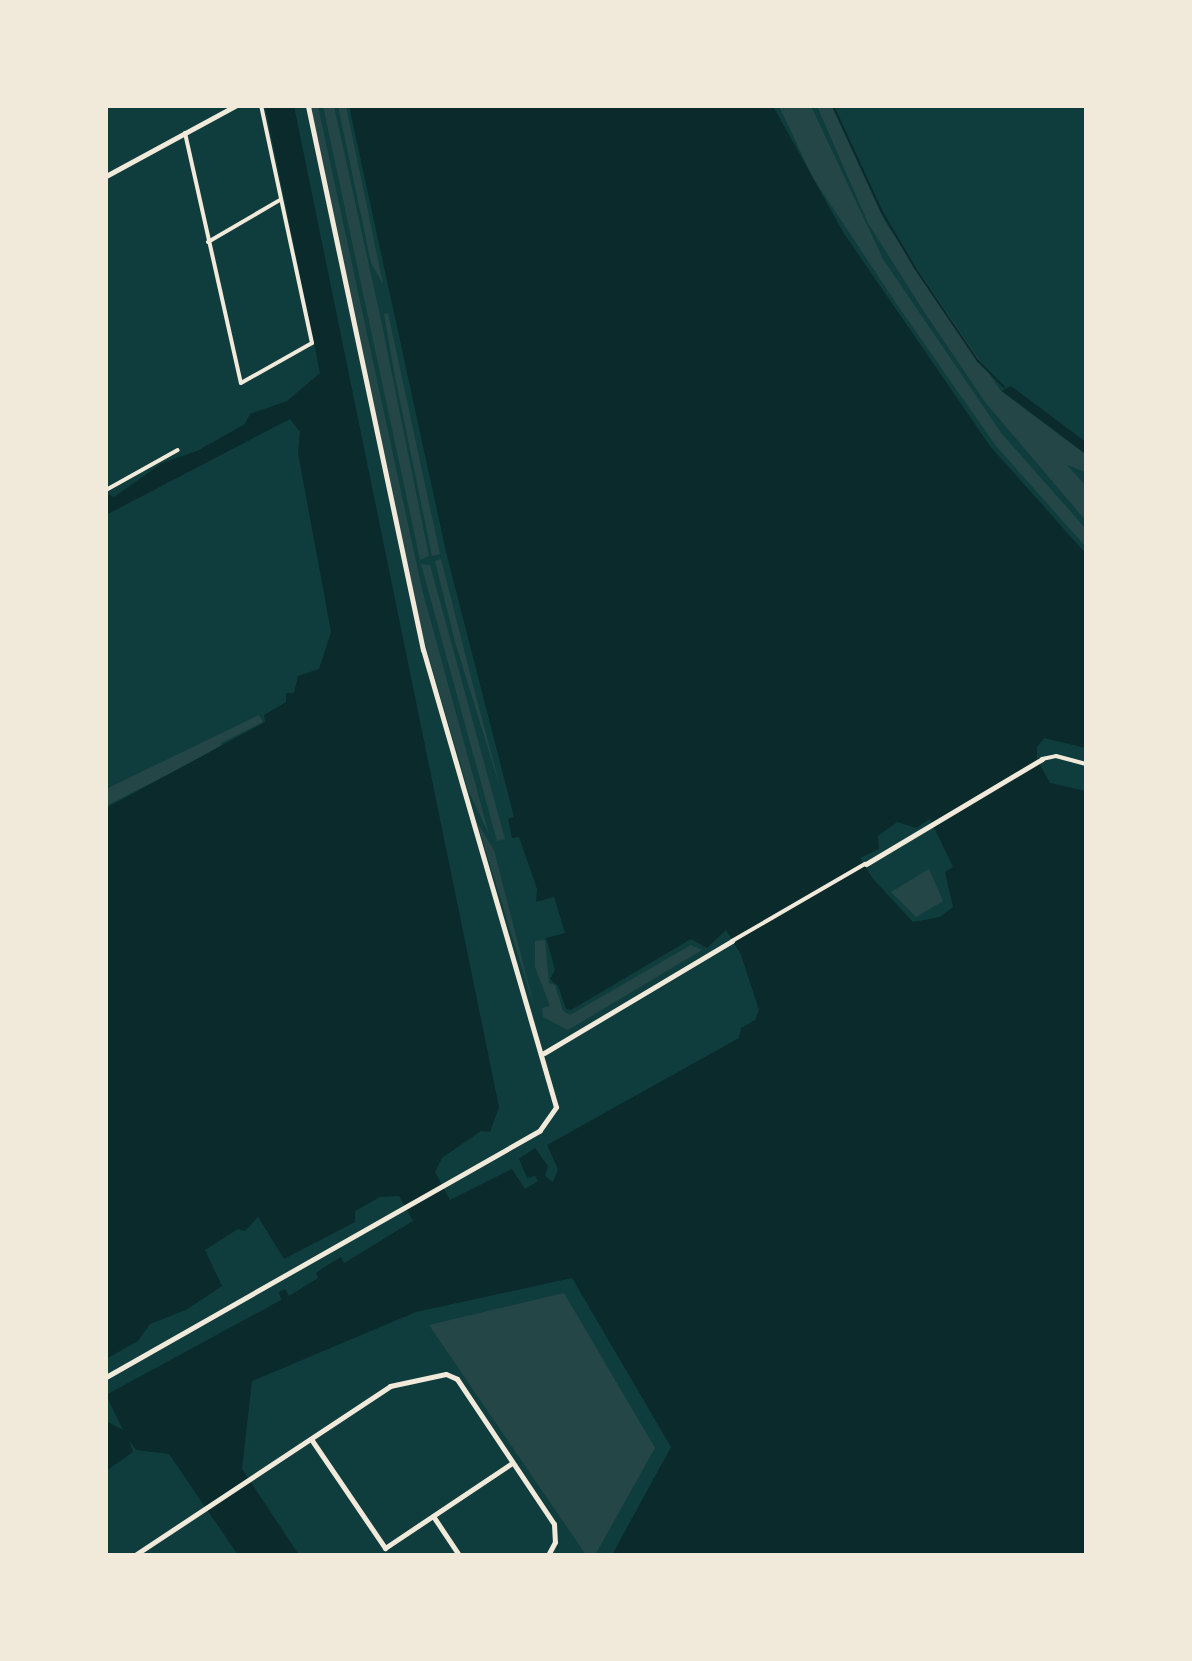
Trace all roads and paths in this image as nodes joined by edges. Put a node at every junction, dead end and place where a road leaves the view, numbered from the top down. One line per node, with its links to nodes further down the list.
1 (235, 106): 4 (street)
2 (261, 106): 6 (street)
3 (308, 106): 14 (street)
4 (185, 133): 5 (street); 7 (street)
5 (106, 176)
6 (280, 200): 7 (street); 7 (street)
7 (208, 242)
8 (178, 450): 9 (street)
9 (106, 490)
10 (1042, 759): 11 (street); 12 (street)
11 (1086, 764)
12 (866, 864): 13 (street)
13 (732, 941): 14 (street)
14 (544, 1053): 15 (street)
15 (106, 1377)
16 (311, 1439): 17 (street); 18 (street); 19 (street)
17 (512, 1463): 18 (street); 23 (street)
18 (433, 1516): 22 (street)
19 (161, 1540): 20 (street); 21 (street)
20 (135, 1555)
21 (144, 1555)
22 (459, 1555)
23 (548, 1555)

